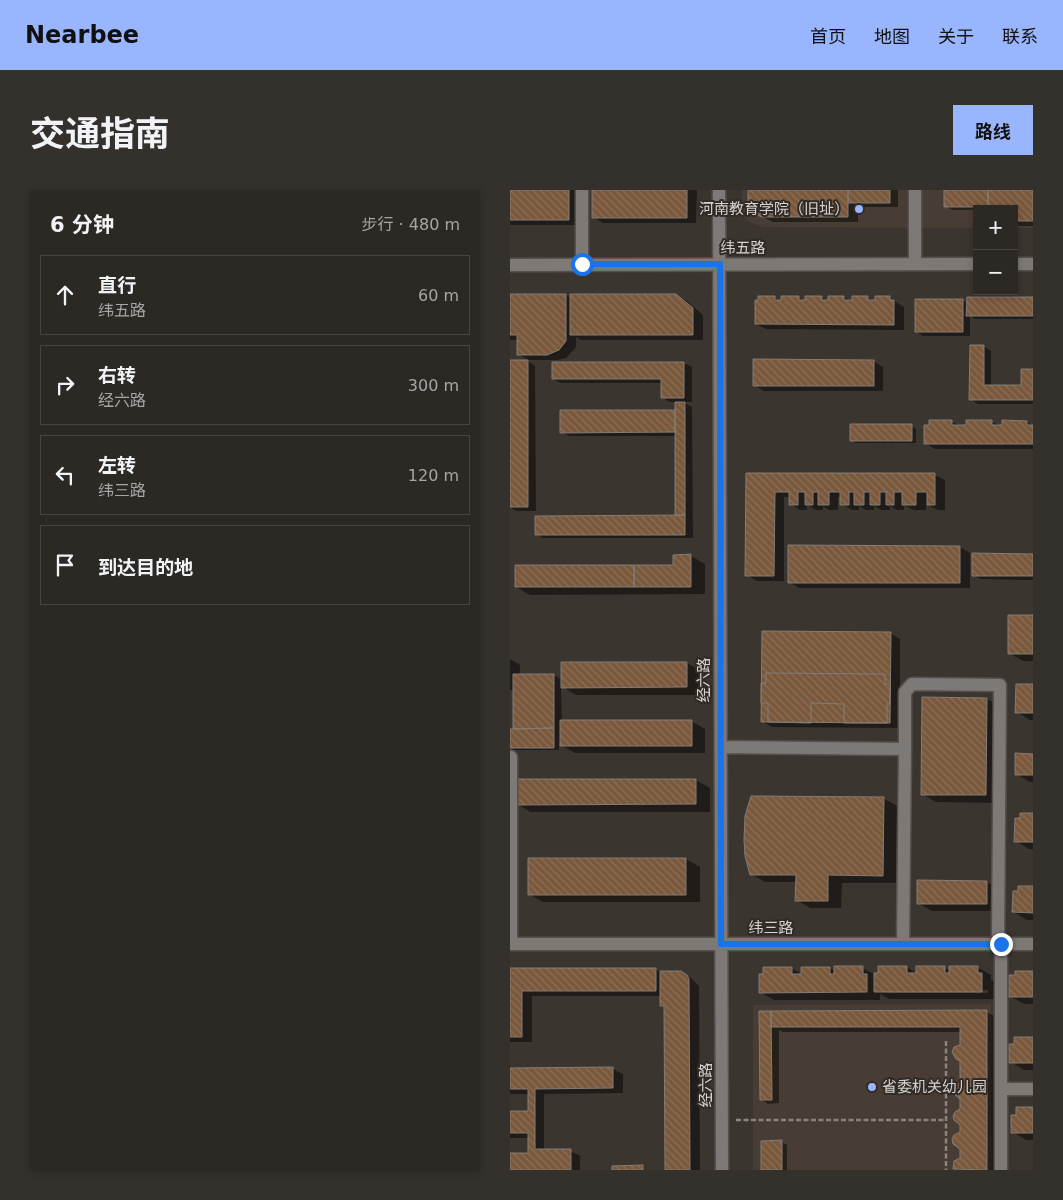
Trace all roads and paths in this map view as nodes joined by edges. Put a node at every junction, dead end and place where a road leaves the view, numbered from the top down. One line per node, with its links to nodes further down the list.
1 (582, 190): 4 (street)
2 (719, 190): 5 (street, 经六路)
3 (915, 190): 6 (street)
4 (582, 264): 5 (street, 纬五路); 10 (street, 纬五路)
5 (720, 264): 6 (street, 纬五路); 11 (street, 经六路)
6 (915, 264): 7 (street, 纬五路)
7 (973, 264)
8 (1018, 264): 9 (street)
9 (1033, 264)
10 (510, 265)
11 (721, 747): 12 (street); 15 (street, 经六路)
12 (905, 749): 16 (street); 17 (street)
13 (511, 757): 14 (street)
14 (511, 944): 15 (street, 纬三路)
15 (721, 944): 16 (street, 纬三路); 22 (street, 经六路)
16 (903, 944): 17 (street, 纬三路)
17 (1000, 944): 18 (street, 纬三路); 20 (street)
18 (1033, 944)
19 (946, 1041): 23 (path)
20 (1001, 1089): 21 (street); 26 (street)
21 (1033, 1089)
22 (722, 1120): 23 (path); 24 (street, 经六路)
23 (946, 1120): 25 (path)
24 (722, 1170)
25 (946, 1170)
26 (1001, 1170)

